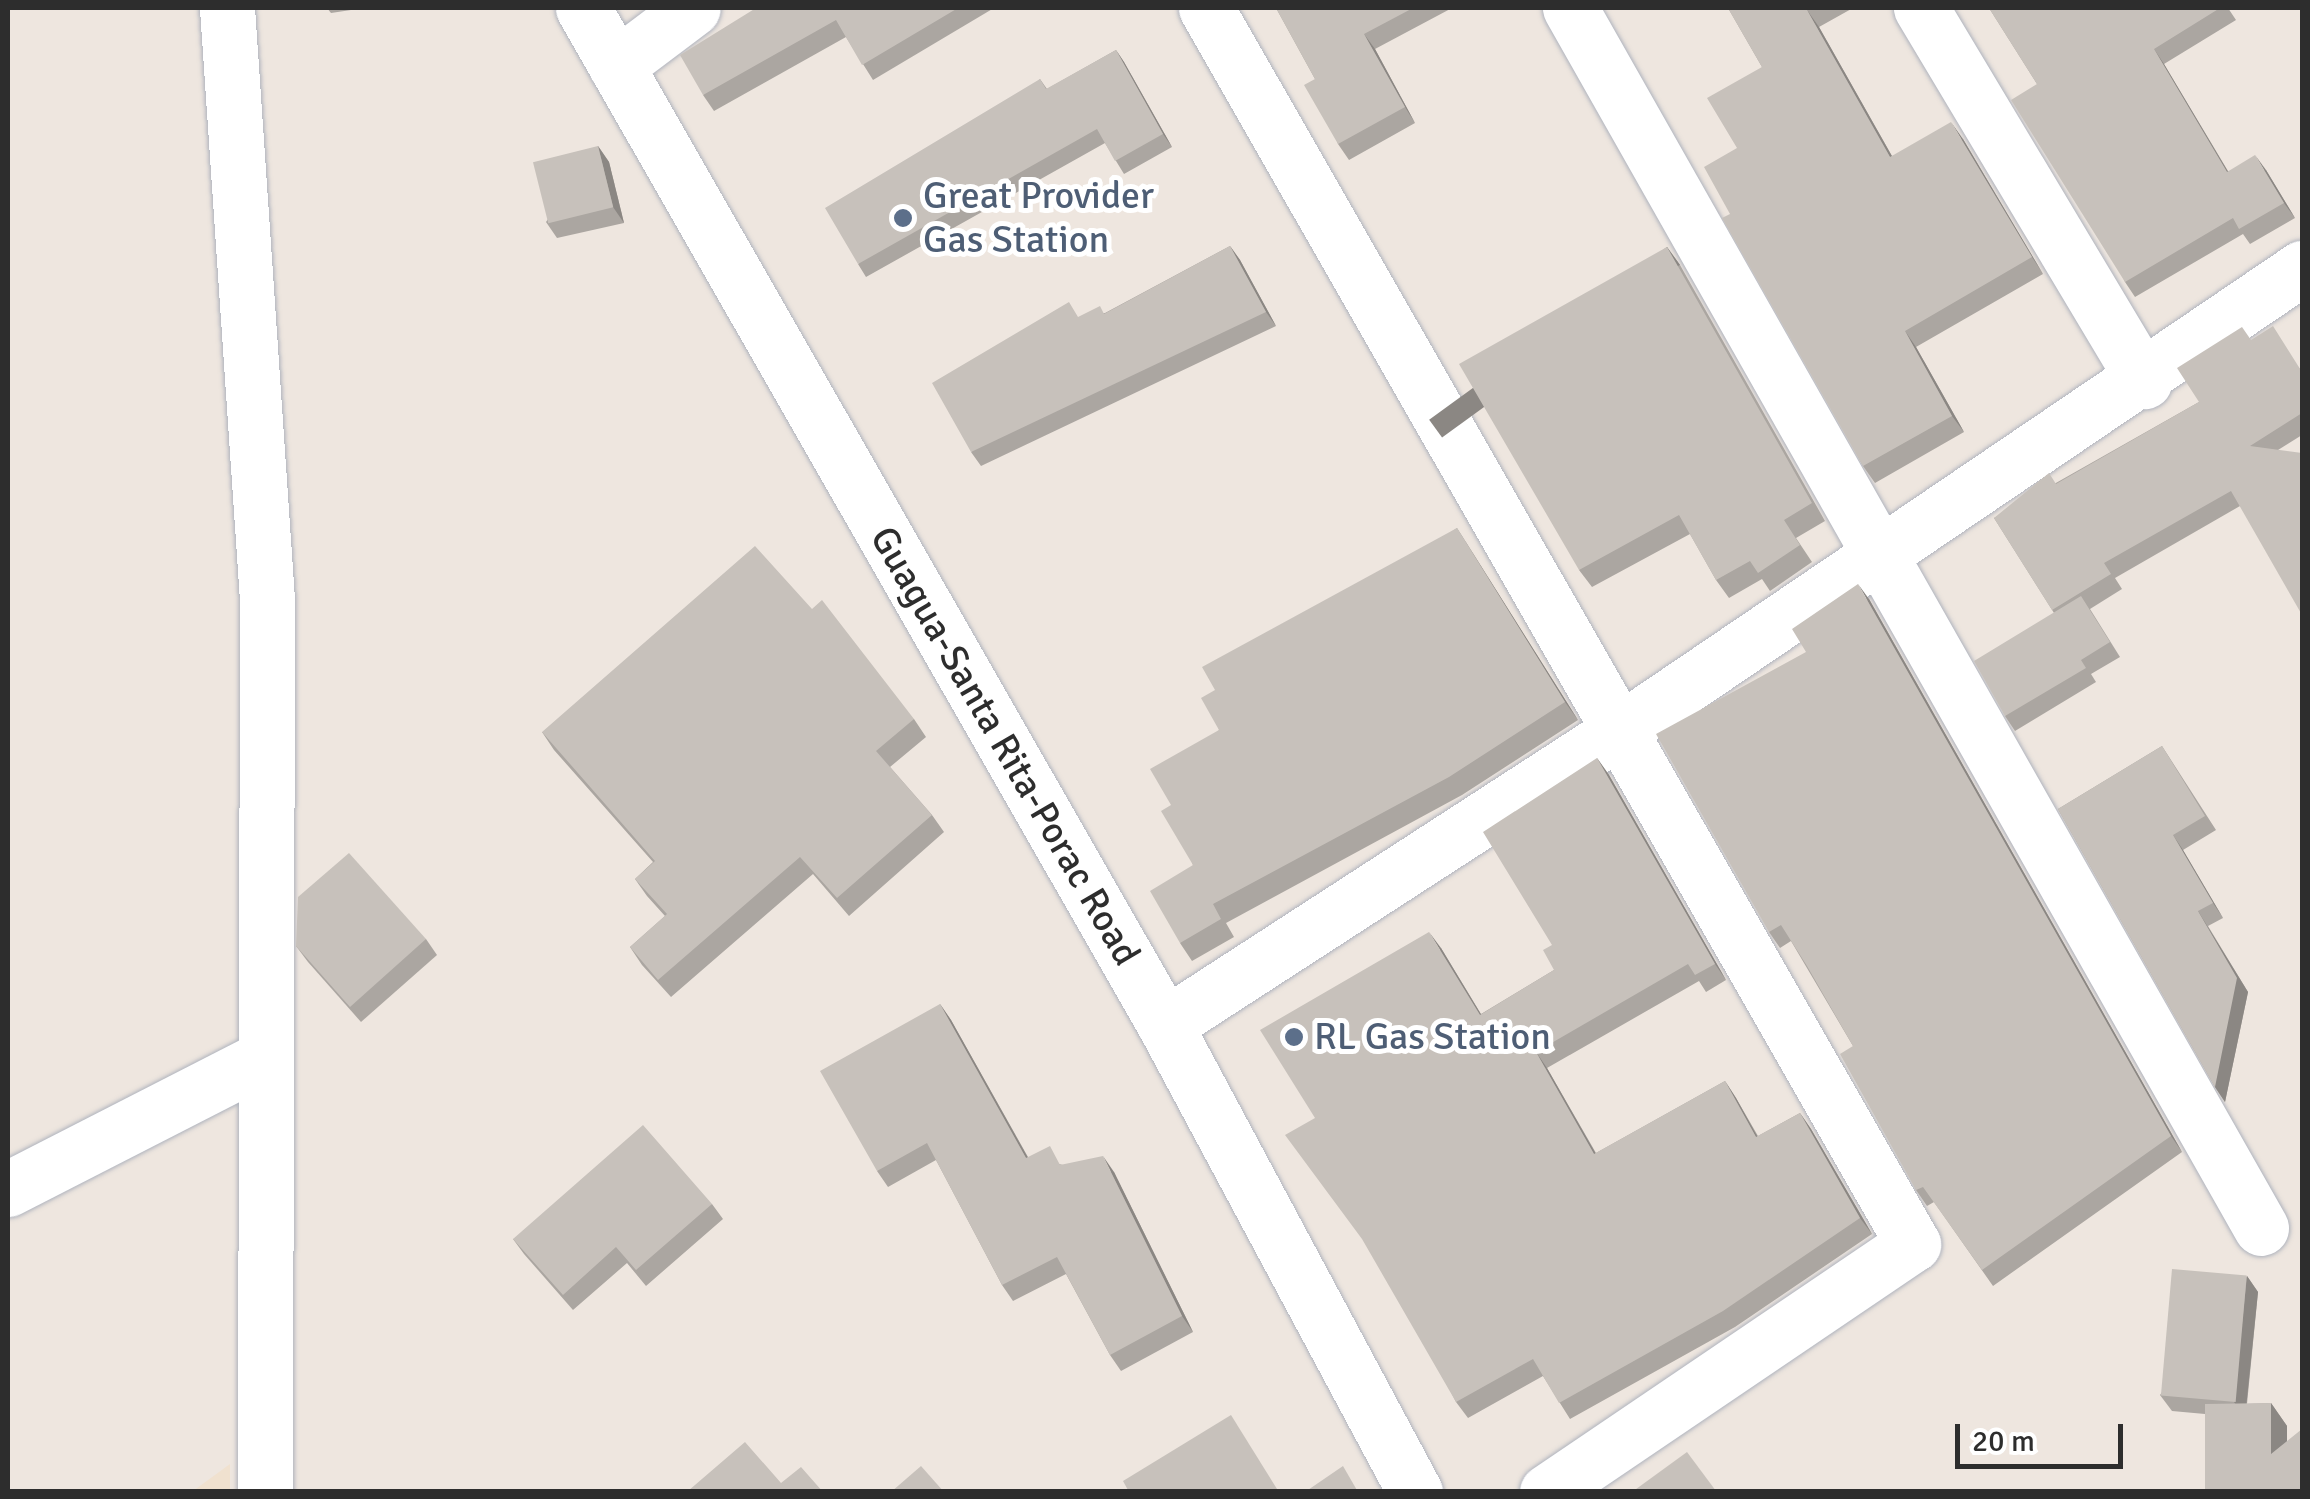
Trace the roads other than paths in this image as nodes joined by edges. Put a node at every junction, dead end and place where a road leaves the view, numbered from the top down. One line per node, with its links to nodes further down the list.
1 (226, 8): 13 (street)
2 (583, 8): 7 (street, Guagua-Santa Rita-Porac Road)
3 (693, 8): 7 (street)
4 (1206, 8): 11 (street)
5 (1570, 8): 10 (street)
6 (1921, 8): 9 (street)
7 (616, 66): 12 (street, Guagua-Santa Rita-Porac Road)
8 (2302, 268): 9 (street)
9 (2144, 380): 10 (street)
10 (1884, 550): 11 (street); 15 (street)
11 (1625, 728): 12 (street); 18 (street)
12 (1165, 1025): 17 (street, Guagua-Santa Rita-Porac Road)
13 (260, 1060): 14 (street); 16 (street)
14 (8, 1188)
15 (2261, 1228)
16 (265, 1492)
17 (1416, 1492)
18 (1547, 1492)

